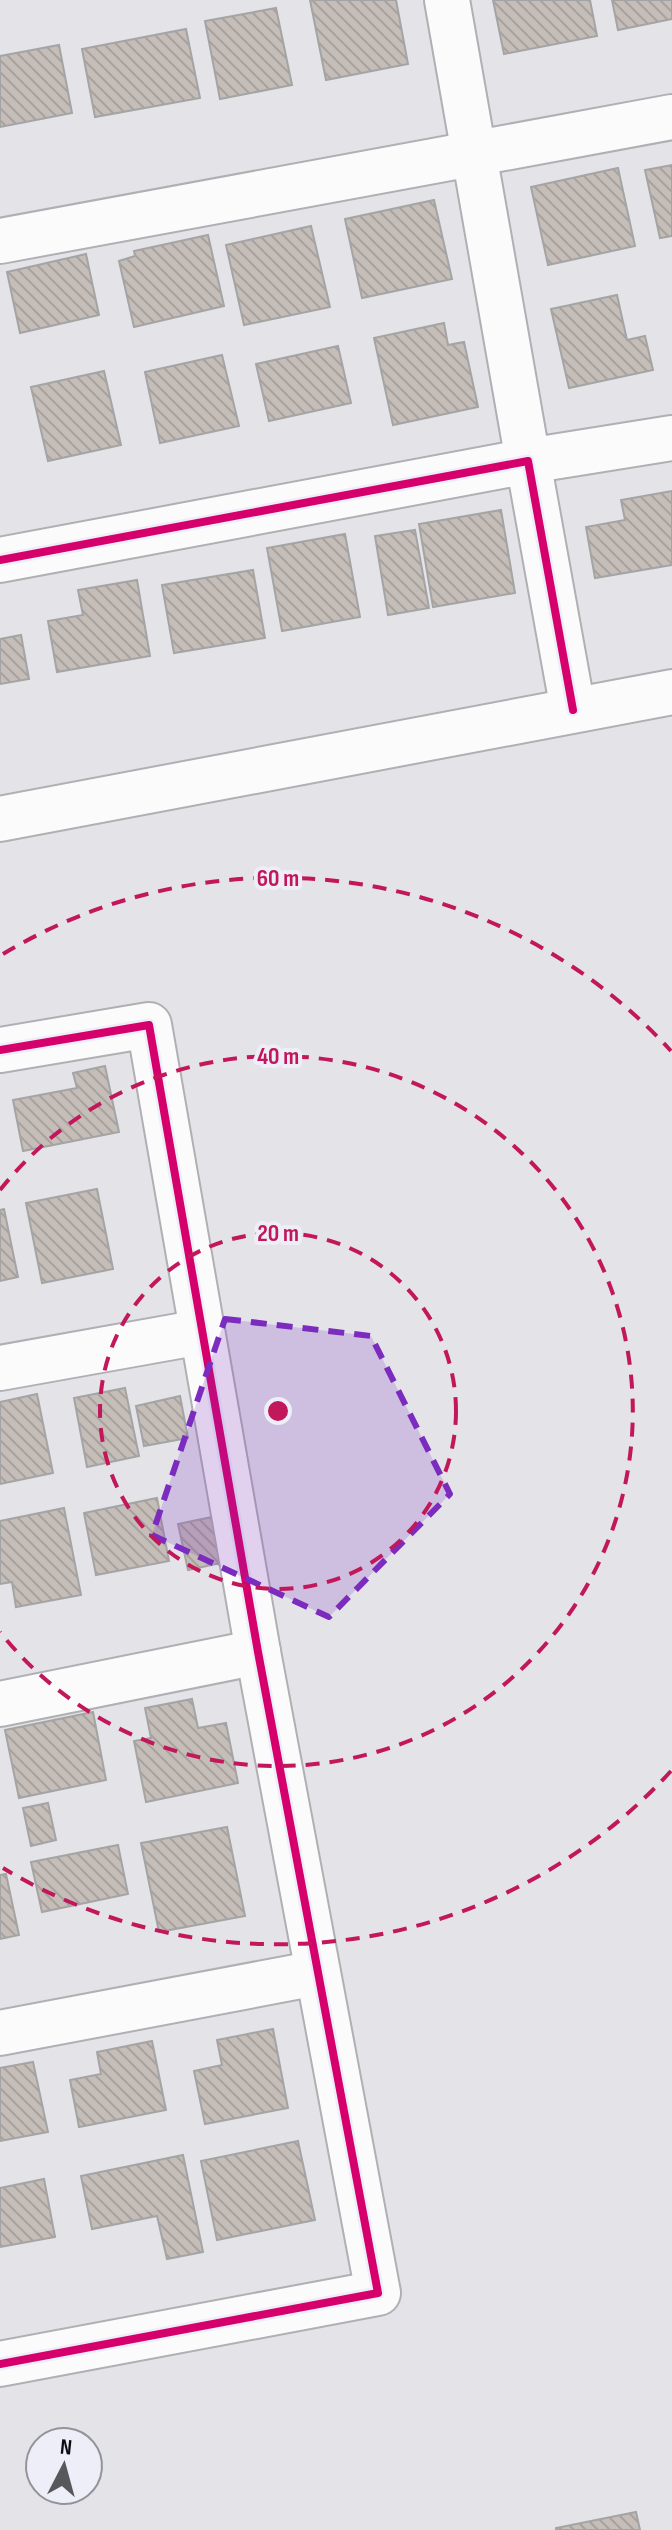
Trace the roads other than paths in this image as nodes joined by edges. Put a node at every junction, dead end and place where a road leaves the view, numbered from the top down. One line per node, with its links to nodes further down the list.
1 (447, 0): 3 (street)
2 (672, 117): 3 (street)
3 (476, 152): 4 (street); 6 (street)
4 (0, 241)
5 (672, 438): 6 (street)
6 (528, 461): 7 (street); 9 (street)
7 (0, 560)
8 (672, 692): 9 (street)
9 (573, 710): 10 (street)
10 (0, 819)
11 (0, 1050): 12 (street)
12 (201, 1332): 13 (street); 14 (street)
13 (0, 1368)
14 (258, 1652): 15 (street); 16 (street)
15 (0, 1704)
16 (317, 1973): 17 (street); 18 (street)
17 (0, 2033)
18 (0, 2364)

